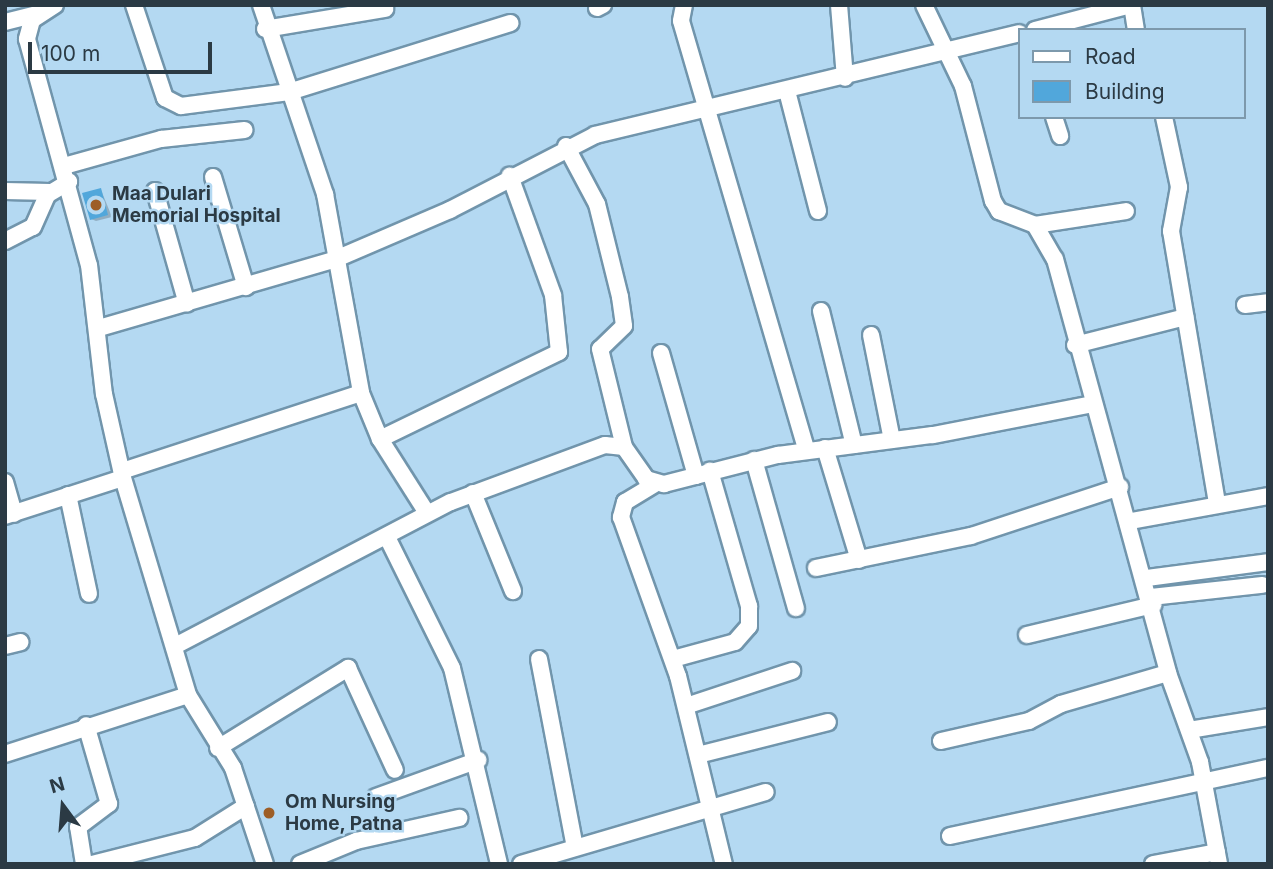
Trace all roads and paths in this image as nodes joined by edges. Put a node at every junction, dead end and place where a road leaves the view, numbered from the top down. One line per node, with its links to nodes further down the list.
1 (134, 5): 18 (street)
2 (261, 5): 13 (street)
3 (684, 5): 19 (street)
4 (839, 5): 16 (street)
5 (924, 5): 15 (street)
6 (1131, 5): 11 (street); 12 (street)
7 (53, 7): 9 (street); 25 (street)
8 (385, 9): 13 (street)
9 (5, 22)
10 (511, 23): 18 (street)
11 (1043, 28)
12 (1136, 28)
13 (265, 29): 18 (street)
14 (1018, 33): 15 (street)
15 (945, 52): 16 (street); 33 (street)
16 (845, 78): 17 (street)
17 (787, 91): 19 (street); 31 (street)
18 (289, 92): 35 (street)
19 (706, 107): 24 (street); 53 (street)
20 (1055, 119): 23 (street)
21 (1164, 119): 41 (street)
22 (245, 130): 25 (street)
23 (1059, 136)
24 (566, 146): 26 (street); 51 (street)
25 (67, 174): 30 (street); 42 (street)
26 (510, 176): 35 (street); 48 (street)
27 (213, 177): 36 (street)
28 (5, 191): 30 (street)
29 (155, 191): 38 (street)
30 (50, 192): 34 (street)
31 (818, 211)
32 (1126, 211): 33 (street)
33 (1035, 225): 44 (street)
34 (5, 241)
35 (337, 259): 36 (street); 46 (street)
36 (246, 287): 38 (street)
37 (1268, 302): 39 (street)
38 (187, 304): 42 (street)
39 (1245, 305)
40 (821, 311): 50 (street)
41 (1186, 317): 44 (street); 63 (street)
42 (99, 328): 56 (street)
43 (871, 335): 49 (street)
44 (1075, 345): 47 (street)
45 (661, 353): 55 (street)
46 (361, 393): 48 (street); 56 (street)
47 (1092, 404): 49 (street); 59 (street)
48 (380, 439): 64 (street)
49 (892, 440): 50 (street)
50 (854, 445): 52 (street)
51 (624, 447): 58 (street); 60 (street)
52 (825, 448): 53 (street); 68 (street)
53 (807, 451): 54 (street)
54 (754, 460): 55 (street); 76 (street)
55 (703, 473): 58 (street); 80 (street)
56 (122, 475): 61 (street); 78 (street)
57 (5, 482): 65 (street)
58 (655, 484): 80 (street)
59 (1120, 487): 66 (street); 68 (street)
60 (473, 493): 64 (street); 73 (street)
61 (68, 495): 65 (street); 74 (street)
62 (1268, 496): 63 (street)
63 (1217, 504): 66 (street)
64 (427, 513): 67 (street)
65 (9, 515)
66 (1131, 521): 71 (street)
67 (387, 537): 78 (street); 93 (street)
68 (859, 560): 70 (street)
69 (1268, 562): 71 (street)
70 (816, 568)
71 (1147, 578): 75 (street)
72 (1262, 585): 75 (street)
73 (513, 591)
74 (89, 594)
75 (1152, 601): 77 (street); 82 (street)
76 (796, 608)
77 (1027, 635)
78 (175, 646): 83 (street)
79 (539, 659): 103 (street)
80 (673, 659): 84 (street)
81 (792, 671): 84 (street)
82 (1168, 673): 88 (street); 89 (street)
83 (188, 695): 87 (street); 90 (street)
84 (686, 706): 92 (street)
85 (1268, 717): 88 (street)
86 (828, 722): 92 (street)
87 (86, 725): 91 (street); 105 (street)
88 (1189, 730): 96 (street)
89 (941, 741)
90 (218, 748): 95 (street); 99 (street)
91 (5, 754)
92 (698, 755): 100 (street)
93 (478, 760): 98 (street); 109 (street)
94 (1268, 768): 96 (street)
95 (395, 770)
96 (1203, 779): 102 (street); 104 (street)
97 (766, 792): 100 (street)
98 (376, 797)
99 (246, 806): 106 (street); 107 (street)
100 (710, 807): 103 (street); 111 (street)
101 (459, 818): 108 (street)
102 (950, 836)
103 (575, 848): 110 (street)
104 (1218, 858): 112 (street)
105 (84, 864)
106 (92, 864)
107 (265, 864)
108 (300, 864)
109 (499, 864)
110 (522, 864)
111 (724, 864)
112 (1153, 864)

